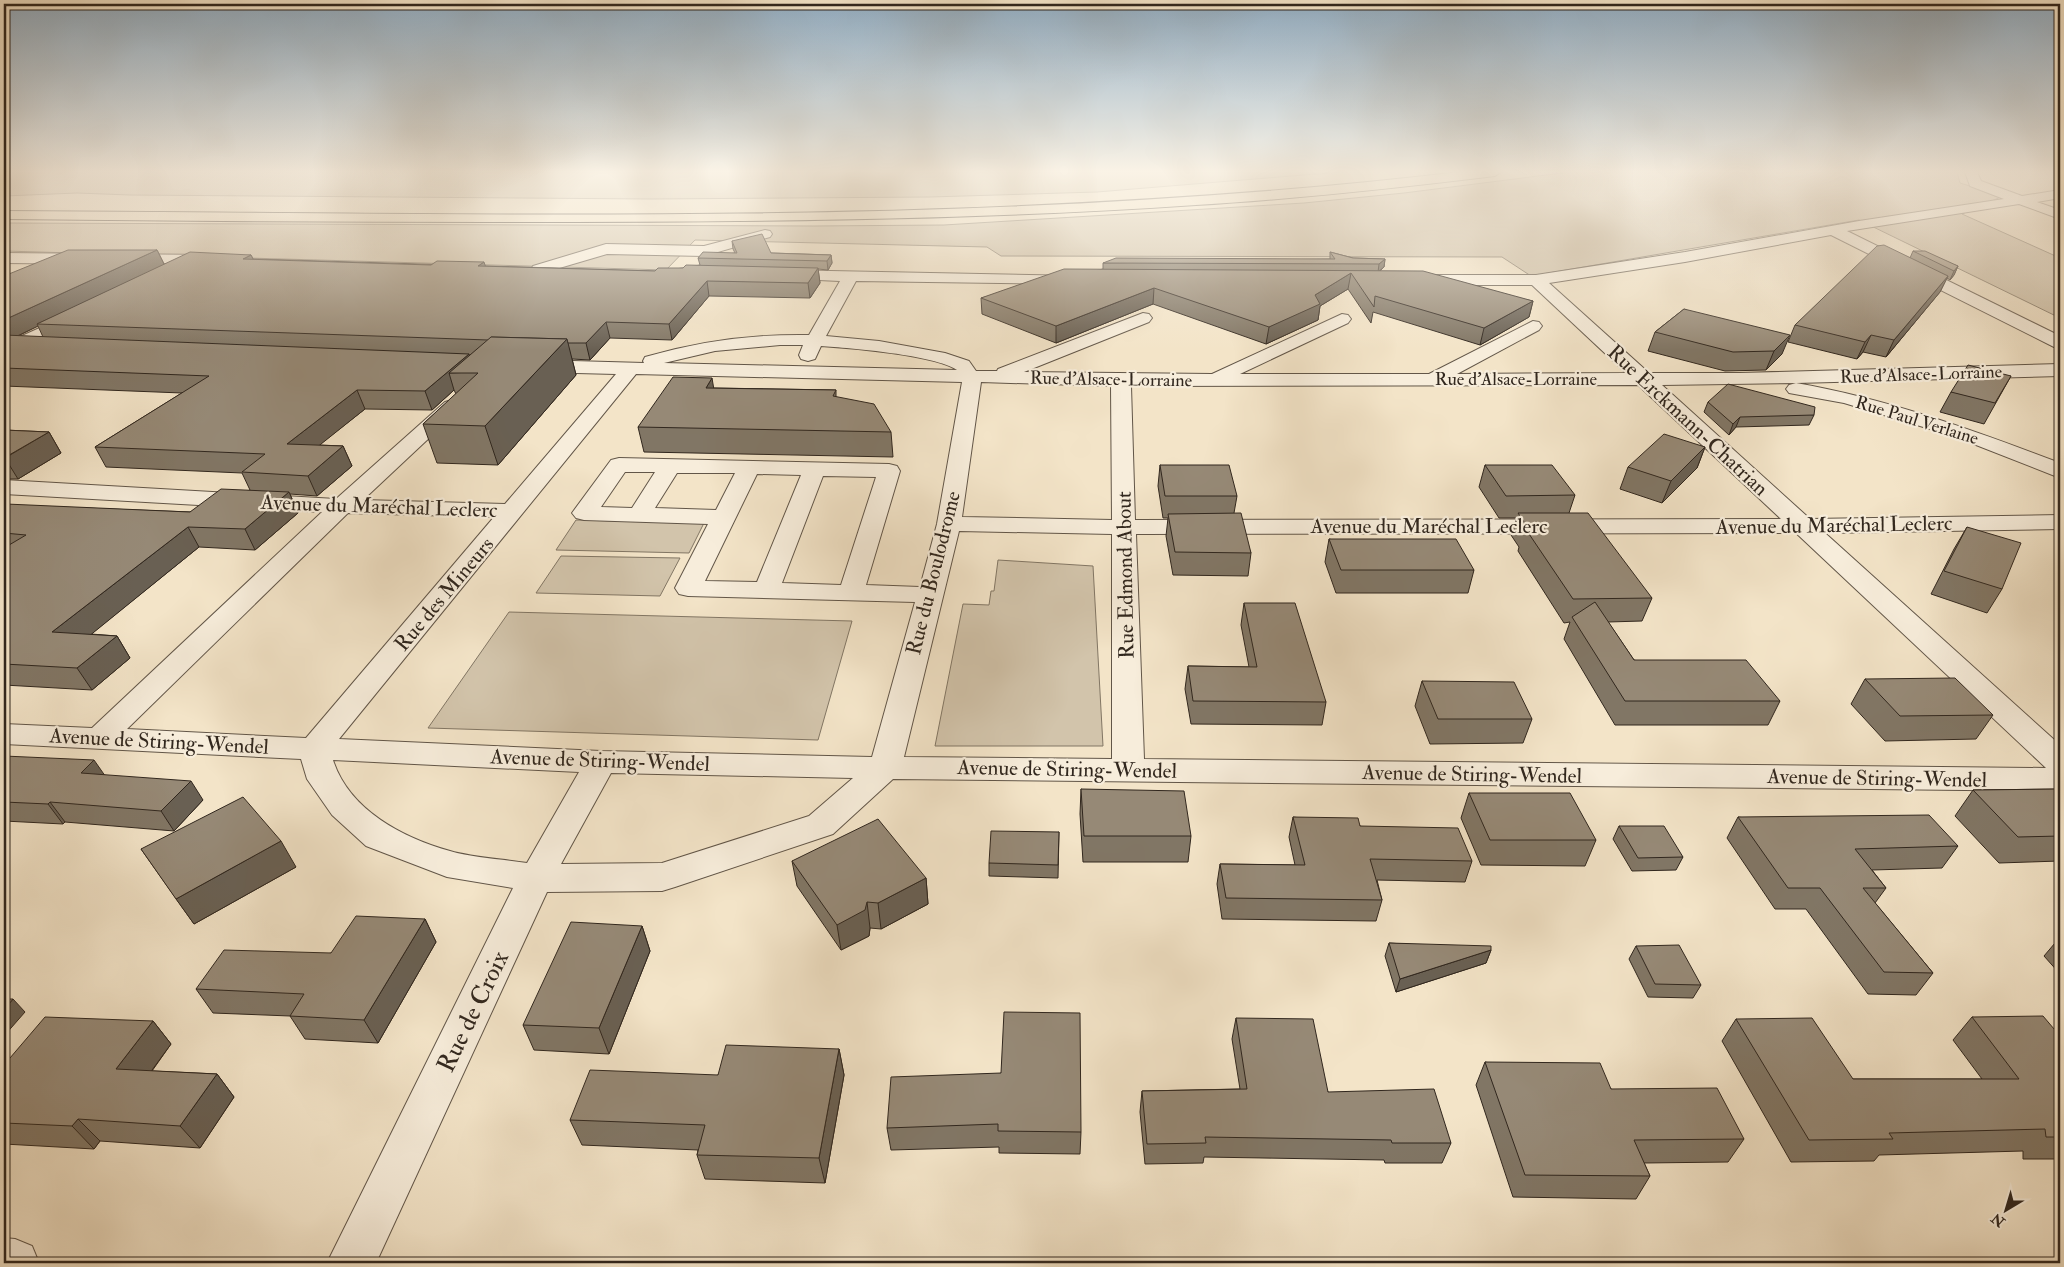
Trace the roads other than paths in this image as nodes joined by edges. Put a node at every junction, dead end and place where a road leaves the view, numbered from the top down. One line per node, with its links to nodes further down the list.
1 (1827, 231): 15 (street)
2 (1835, 231): 21 (street)
3 (765, 234): 8 (street)
4 (4, 258): 5 (street)
5 (193, 260): 6 (street); 11 (street)
6 (222, 261)
7 (520, 268): 8 (street)
8 (539, 269): 9 (street)
9 (587, 270)
10 (761, 275): 12 (street)
11 (157, 277)
12 (850, 277): 13 (street); 20 (street)
13 (1095, 279)
14 (1399, 280): 15 (street)
15 (1536, 280): 30 (street, Rue Erckmann-Chatrian)
16 (86, 312): 22 (street)
17 (1143, 318): 28 (street)
18 (1342, 319): 33 (street)
19 (1533, 326): 29 (street)
20 (815, 339): 25 (street, Rue d'Alsace-Lorraine); 27 (street); 28 (street, Rue d'Alsace-Lorraine)
21 (2060, 343)
22 (7, 348): 23 (street)
23 (53, 348)
24 (518, 366): 25 (street, Rue d'Alsace-Lorraine)
25 (630, 369): 27 (street, Rue d'Alsace-Lorraine); 41 (street, Rue des Mineurs)
26 (2060, 370): 31 (street, Rue d'Alsace-Lorraine)
27 (801, 373): 28 (street, Rue d'Alsace-Lorraine)
28 (983, 377): 32 (street, Rue d'Alsace-Lorraine); 45 (street, Rue du Boulodrome)
29 (1432, 379): 30 (street, Rue d'Alsace-Lorraine); 33 (street, Rue d'Alsace-Lorraine)
30 (1643, 379): 31 (street, Rue d'Alsace-Lorraine); 46 (street, Rue Erckmann-Chatrian)
31 (1740, 379): 38 (street, Rue Paul Verlaine)
32 (1121, 380): 33 (street, Rue d'Alsace-Lorraine); 47 (street, Rue Edmond About)
33 (1212, 380)
34 (467, 392): 40 (street)
35 (670, 466): 36 (street); 42 (street); 42 (street)
36 (749, 468): 37 (street); 43 (street)
37 (816, 469): 48 (street); 49 (street)
38 (2060, 471)
39 (4, 487): 40 (street, Avenue du Maréchal Leclerc)
40 (342, 506): 41 (street, Avenue du Maréchal Leclerc); 52 (street)
41 (514, 511): 53 (street, Rue des Mineurs)
42 (639, 515): 43 (street)
43 (724, 517): 48 (street)
44 (2060, 522): 46 (street, Avenue du Maréchal Leclerc)
45 (949, 524): 47 (street, Avenue du Maréchal Leclerc); 50 (street, Rue du Boulodrome)
46 (1803, 526): 47 (street, Avenue du Maréchal Leclerc); 55 (street, Rue Erckmann-Chatrian)
47 (1125, 527): 57 (street, Rue Edmond About)
48 (766, 591): 49 (street)
49 (851, 593): 50 (street)
50 (930, 595): 56 (street, Rue du Boulodrome)
51 (4, 734): 52 (street, Avenue de Stiring-Wendel)
52 (100, 738): 53 (street, Avenue de Stiring-Wendel)
53 (314, 750): 54 (street, Avenue de Stiring-Wendel); 59 (street)
54 (601, 762): 56 (street, Avenue de Stiring-Wendel); 59 (street, Rue de Croix)
55 (2060, 763)
56 (885, 768): 57 (street, Avenue de Stiring-Wendel); 59 (street)
57 (1128, 770): 58 (street, Avenue de Stiring-Wendel)
58 (2060, 780)
59 (536, 878): 62 (street, Rue de Croix)
60 (4, 1262): 61 (street)
61 (15, 1263)
62 (350, 1263)

